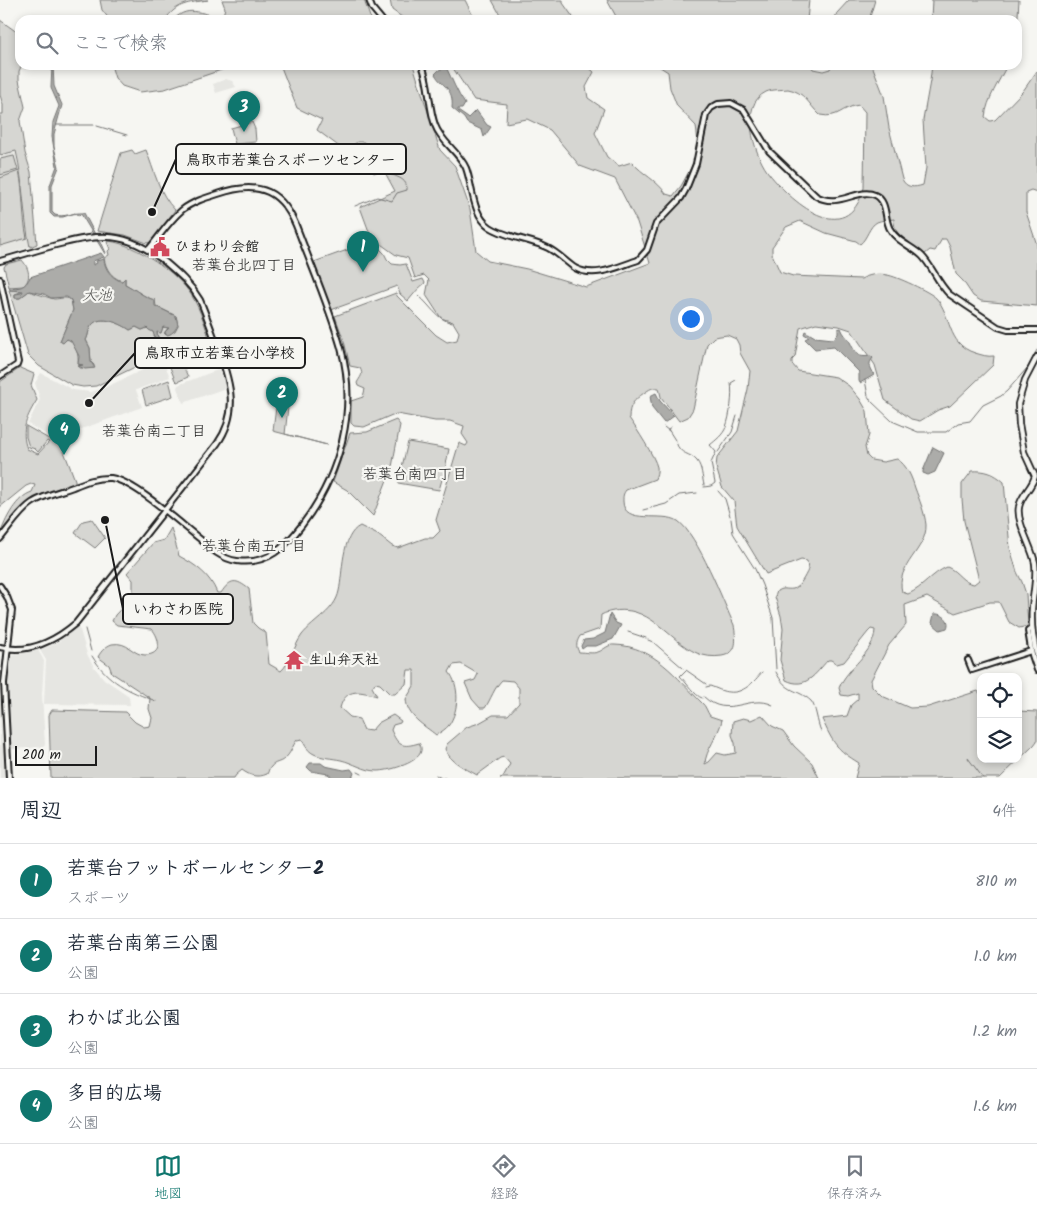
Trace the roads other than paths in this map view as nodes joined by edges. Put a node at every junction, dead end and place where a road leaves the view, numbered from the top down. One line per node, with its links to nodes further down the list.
1 (369, 0): 2 (street)
2 (378, 15)
3 (424, 70): 7 (street)
4 (148, 250): 5 (street); 10 (street); 10 (street)
5 (0, 261)
6 (0, 279): 9 (street)
7 (1037, 330)
8 (1037, 357): 13 (main road)
9 (0, 376)
10 (164, 511): 11 (street); 15 (street)
11 (0, 539)
12 (0, 586): 15 (street)
13 (1032, 628): 16 (street); 17 (main road)
14 (0, 648): 15 (street)
15 (7, 649): 20 (street)
16 (1031, 651): 18 (street); 19 (street)
17 (1037, 655)
18 (968, 660)
19 (1037, 670)
20 (9, 778)

